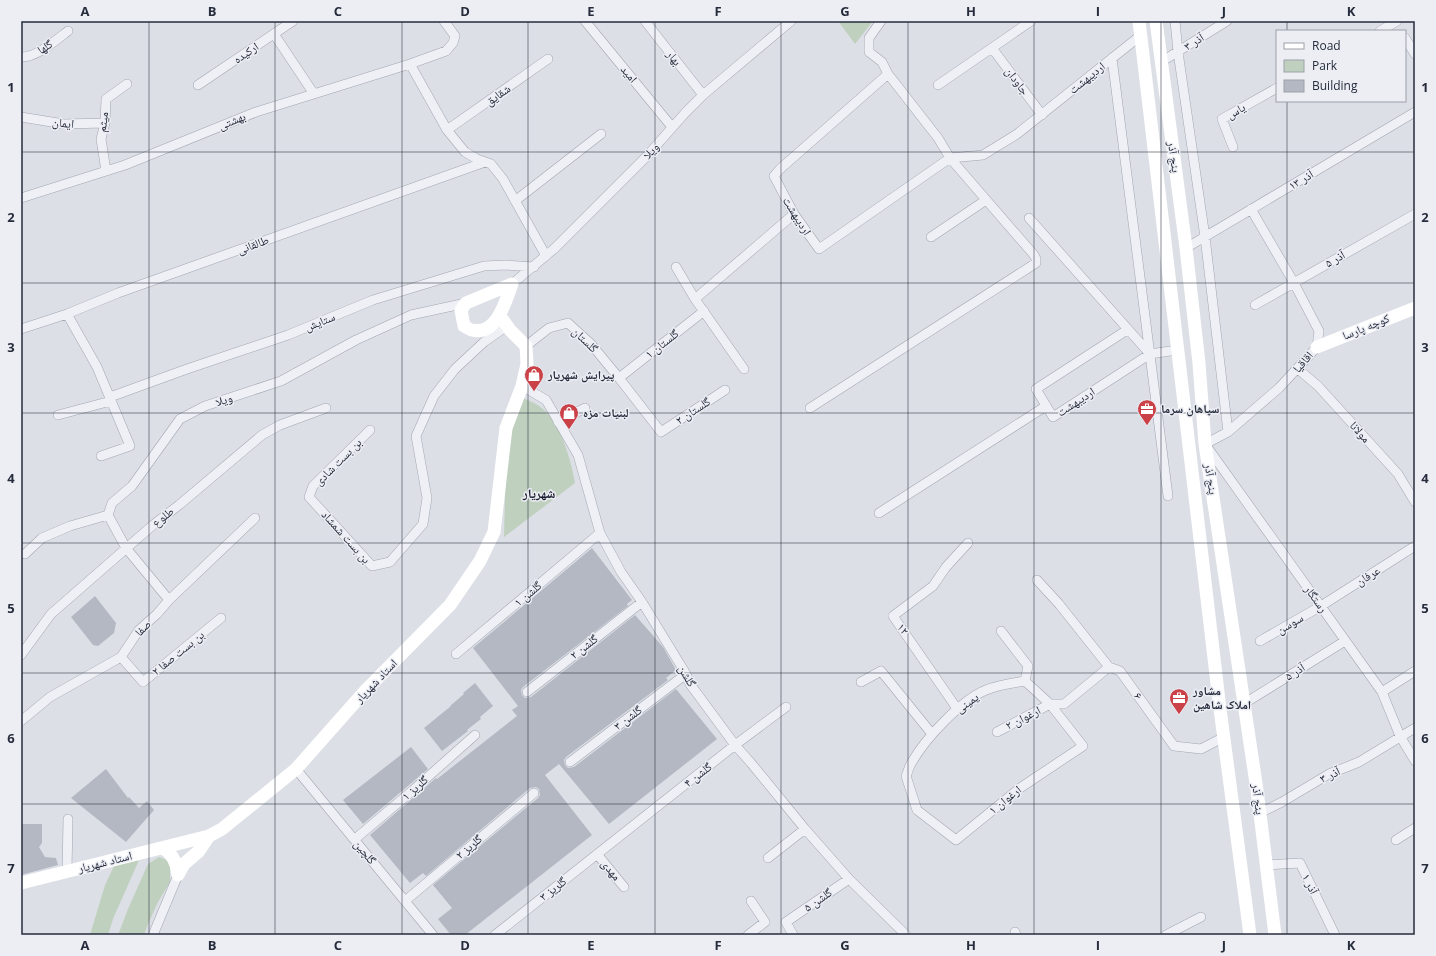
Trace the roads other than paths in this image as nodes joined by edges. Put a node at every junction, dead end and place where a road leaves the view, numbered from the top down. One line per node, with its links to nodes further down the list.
1 (293, 21): 16 (street, ارکیده)
2 (444, 21): 26 (street, بهشتی)
3 (585, 21): 38 (street, امید)
4 (645, 21): 33 (street, بهار)
5 (791, 21): 33 (street, ویلا)
6 (881, 21): 27 (street)
7 (1031, 21): 19 (street)
8 (1138, 21): 17 (main road, پنج آذر)
9 (1156, 21): 25 (main road, پنج آذر)
10 (1175, 21): 20 (street)
11 (1227, 21): 20 (street, آذر ۳)
12 (1396, 21): 13 (street); 14 (street)
13 (1382, 30)
14 (1400, 30)
15 (68, 31): 22 (street, گلها)
16 (274, 34): 29 (street, ارکیده); 32 (street)
17 (1140, 36): 23 (street, اردیبهشت); 68 (main road, پنج آذر)
18 (1406, 40): 21 (street)
19 (992, 48): 30 (street); 35 (street, جاودان)
20 (1178, 52): 25 (street, آذر ۳); 52 (street)
21 (1415, 54)
22 (21, 57)
23 (1112, 58): 35 (street, اردیبهشت); 74 (street)
24 (548, 59): 39 (street, شقایق)
25 (1161, 62): 54 (main road, پنج آذر)
26 (410, 64): 32 (street, بهشتی); 39 (street)
27 (888, 74): 42 (street); 49 (street, اردیبهشت)
28 (127, 84): 37 (street, میثم)
29 (198, 85)
30 (938, 85)
31 (1276, 89): 41 (street, یاس)
32 (314, 94): 44 (street, بهشتی)
33 (703, 95): 38 (street, ویلا)
34 (1415, 112): 48 (street, ۱۳ آذر)
35 (1042, 114): 42 (street, اردیبهشت)
36 (21, 117): 37 (street, ایمان)
37 (105, 123): 44 (street, میثم)
38 (672, 127): 55 (street, ویلا)
39 (447, 130): 43 (street)
40 (601, 134): 47 (street)
41 (1233, 147)
42 (950, 158): 46 (street); 49 (street, اردیبهشت)
43 (485, 162): 47 (street); 65 (street, طالقانی)
44 (106, 171): 45 (street, بهشتی)
45 (21, 198)
46 (986, 200): 53 (street); 86 (street)
47 (515, 201): 55 (street)
48 (1251, 209): 52 (street, ۱۳ آذر); 58 (street, اقاقیا)
49 (794, 214): 60 (street)
50 (1415, 214): 58 (street, آذر ۵)
51 (1029, 218): 70 (street)
52 (1205, 237): 54 (street, ۱۳ آذر); 91 (street)
53 (931, 238)
54 (1186, 248): 67 (main road, پنج آذر)
55 (546, 256): 56 (street, ویلا)
56 (534, 267): 59 (street, ویلا); 82 (street, ستایش)
57 (676, 267): 60 (street)
58 (1294, 283): 62 (street, آذر ۵); 72 (street, اقاقیا)
59 (512, 284): 61 (main road); 66 (main road)
60 (695, 299): 64 (street)
61 (466, 303): 66 (main road); 98 (street, ویلا)
62 (1255, 305)
63 (1415, 308): 72 (main road, کوچه پارسا)
64 (704, 311): 78 (street); 79 (street, گلستان ۱)
65 (67, 314): 69 (street, طالقانی); 82 (street)
66 (504, 321): 71 (main road); 95 (street, بن بست شمشاد)
67 (1195, 323): 68 (main road); 75 (main road, پنج آذر)
68 (1174, 324): 73 (main road, پنج آذر)
69 (21, 329)
70 (1127, 330): 74 (street); 83 (street)
71 (526, 346): 79 (street, گلستان); 80 (main road, استاد شهریار)
72 (1316, 347): 77 (street, اقاقیا)
73 (1178, 350): 74 (street); 76 (main road, پنج آذر)
74 (1150, 354): 83 (street, اردیبهشت); 94 (street)
75 (1199, 363): 76 (main road); 92 (main road, پنج آذر)
76 (1179, 366): 133 (main road, پنج آذر)
77 (1298, 368): 91 (street, اقاقیا); 96 (street, مولانا)
78 (744, 369)
79 (620, 378): 90 (street, گلستان)
80 (522, 386): 88 (street, گلشن); 137 (main road, استاد شهریار)
81 (725, 390): 90 (street, گلستان ۲)
82 (111, 399): 87 (street, ستایش); 93 (street)
83 (1046, 406): 97 (street)
84 (326, 408): 103 (street, طلوع)
85 (585, 408): 88 (street)
86 (810, 408)
87 (58, 415)
88 (558, 422): 100 (street, گلشن)
89 (370, 430): 95 (street, بن بست شادی)
90 (660, 432)
91 (1228, 432): 92 (street, اقاقیا)
92 (1205, 444): 108 (street, رستگار); 123 (main road, پنج آذر)
93 (101, 456)
94 (1168, 496)
95 (309, 497)
96 (1415, 502)
97 (879, 513)
98 (108, 515): 103 (street); 104 (street)
99 (255, 518): 106 (street, صفا)
100 (600, 533): 107 (street, گلشن); 113 (street, گلشن ۱)
101 (968, 544): 126 (street, ۱۲)
102 (1415, 546): 108 (street, عرفان)
103 (126, 548): 106 (street); 114 (street, طلوع)
104 (25, 554)
105 (1037, 580): 116 (street)
106 (169, 600): 115 (street, صفا)
107 (642, 602): 118 (street, گلشن); 121 (street, گلشن ۲)
108 (1321, 606): 111 (street, سوسن); 112 (street, رستگار)
109 (221, 618): 115 (street, بن بست صفا ۲)
110 (1001, 631): 119 (street)
111 (1260, 641)
112 (1345, 641): 122 (street, رستگار); 123 (street, آذر ۵)
113 (456, 654)
114 (21, 655)
115 (121, 657): 127 (street, صفا)
116 (1109, 667): 124 (street); 133 (street, ۶)
117 (1415, 671): 122 (street)
118 (686, 674): 134 (street, گلشن); 136 (street, گلشن ۳)
119 (1025, 681): 124 (street); 126 (street, یمینی)
120 (861, 682): 130 (street)
121 (527, 692)
122 (1382, 692): 132 (street, رستگار)
123 (1245, 703): 140 (main road, پنج آذر)
124 (1050, 704): 129 (street, ارغوان ۲); 138 (street, ارغوان ۱)
125 (786, 707): 134 (street, گلشن ۴)
126 (958, 710): 130 (street, یمینی)
127 (21, 721)
128 (1415, 728): 132 (street, آذر ۳)
129 (997, 732)
130 (932, 734): 138 (street, یمینی)
131 (475, 735): 145 (street, گلریز ۱)
132 (1400, 736): 135 (street, رستگار); 140 (street, آذر ۳)
133 (1224, 737): 167 (main road, پنج آذر)
134 (735, 746): 143 (street, گلشن); 147 (street, گلشن ۴)
135 (1415, 761)
136 (570, 762)
137 (296, 769): 144 (main road, استاد شهریار); 145 (street, گلچین)
138 (906, 776)
139 (534, 792): 158 (street, گلریز ۲)
140 (1260, 813): 151 (main road, پنج آذر)
141 (68, 819): 152 (street)
142 (1415, 828): 146 (street)
143 (805, 829): 150 (street); 154 (street, گلشن)
144 (209, 836): 148 (main road, استاد شهریار); 153 (main road)
145 (354, 840): 158 (street, گلچین)
146 (1396, 840)
147 (610, 844): 149 (street, گلریز ۳)
148 (163, 848): 152 (main road, استاد شهریار); 153 (main road)
149 (597, 854): 156 (street, مهدی); 162 (street, گلریز ۳)
150 (768, 858)
151 (1266, 865): 168 (main road, پنج آذر); 169 (street, آذر ۱)
152 (67, 872): 155 (main road, استاد شهریار)
153 (178, 875): 160 (street)
154 (849, 878): 164 (street, گلشن ۵); 165 (street, گلشن)
155 (21, 883)
156 (624, 887)
157 (751, 900): 163 (street)
158 (405, 901): 161 (street, گلچین)
159 (1201, 917): 166 (street)
160 (153, 935)
161 (433, 935)
162 (495, 935)
163 (748, 935)
164 (793, 935)
165 (906, 935)
166 (1166, 935)
167 (1250, 935)
168 (1275, 935)
169 (1335, 935)

